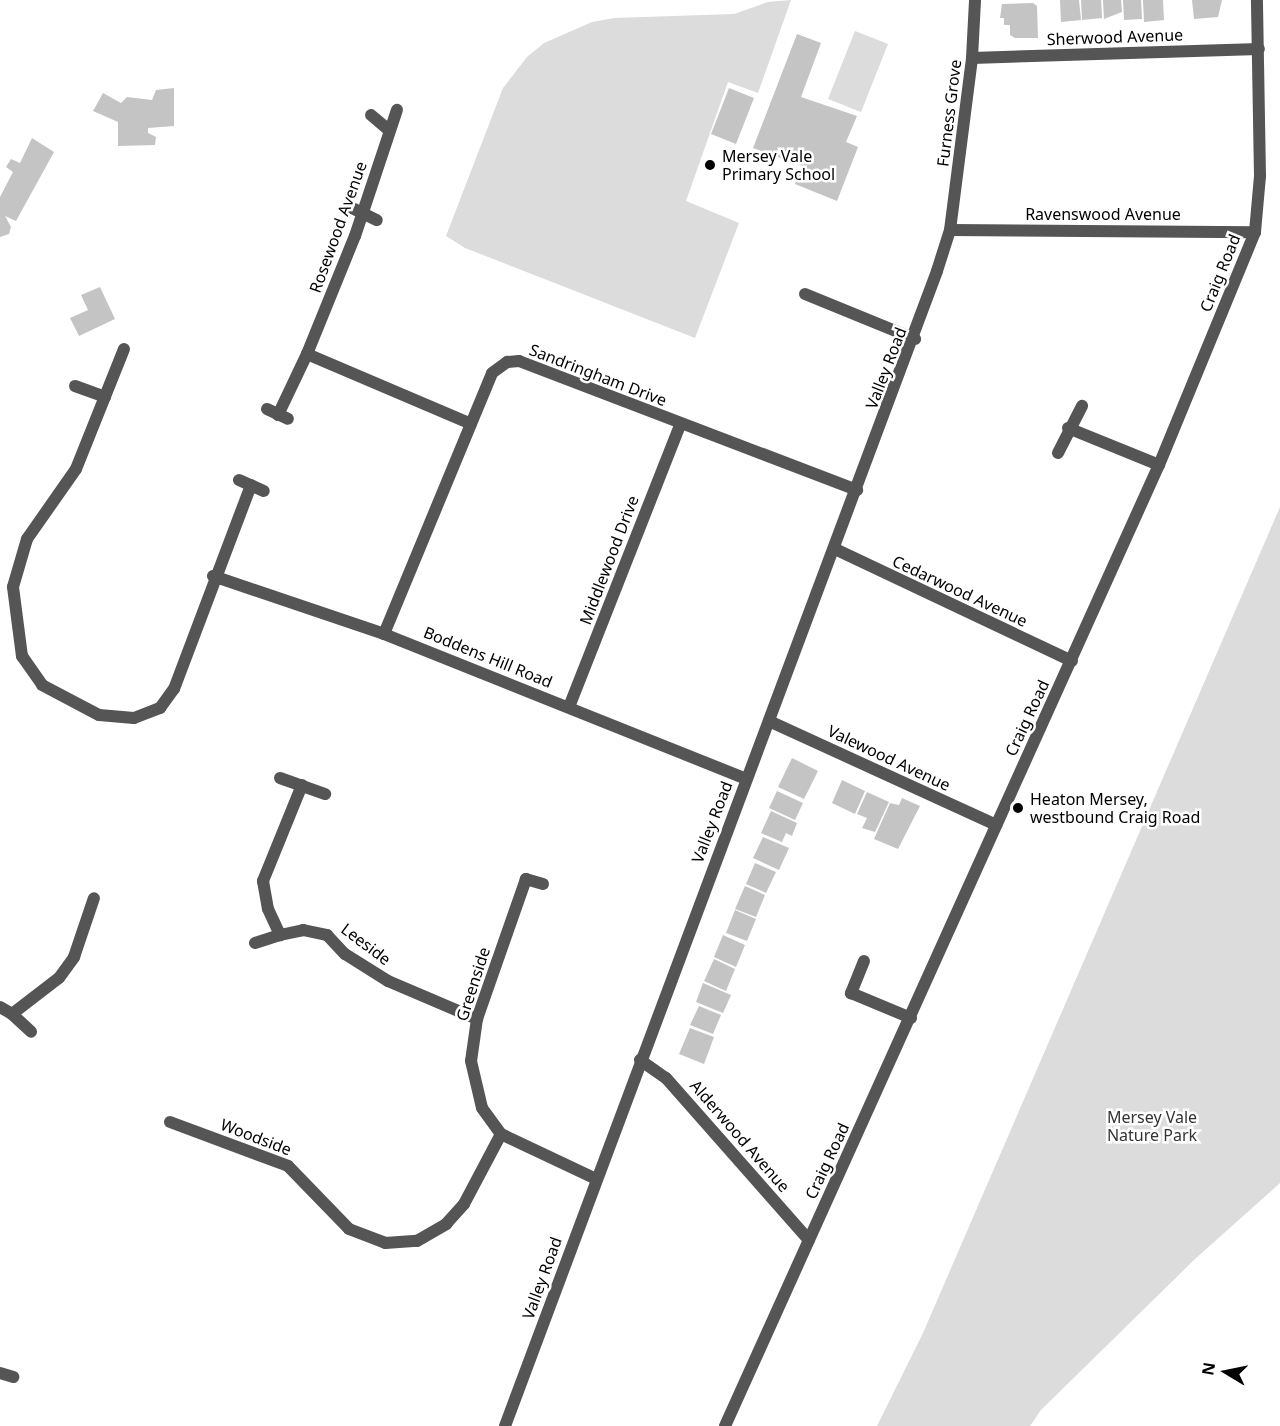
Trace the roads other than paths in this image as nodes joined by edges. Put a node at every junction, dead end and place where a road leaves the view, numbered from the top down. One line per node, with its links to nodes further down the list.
1 (975, 0): 4 (street, Furness Grove)
2 (1257, 0): 3 (street, Craig Road)
3 (1259, 49): 4 (street, Sherwood Avenue); 12 (street, Craig Road)
4 (972, 58): 11 (street, Furness Grove)
5 (397, 110): 7 (street, Rosewood Avenue)
6 (371, 115): 7 (street)
7 (389, 130): 9 (street, Rosewood Avenue)
8 (348, 206): 9 (street)
9 (363, 213): 10 (street); 16 (street, Rosewood Avenue)
10 (377, 220)
11 (950, 230): 12 (street, Ravenswood Avenue); 14 (street, Valley Road)
12 (1255, 232): 25 (street, Craig Road)
13 (804, 294): 14 (street)
14 (915, 339): 26 (street, Valley Road)
15 (124, 349): 18 (street)
16 (307, 354): 20 (street, Rosewood Avenue); 21 (street)
17 (75, 386): 18 (street)
18 (105, 397): 29 (street)
19 (1082, 406): 23 (street)
20 (277, 414)
21 (471, 424): 22 (street, Sandringham Drive); 30 (street, Sandringham Drive)
22 (680, 425): 26 (street, Sandringham Drive); 32 (street, Middlewood Drive)
23 (1068, 428): 24 (street); 25 (street)
24 (1058, 453)
25 (1159, 465): 31 (street, Craig Road)
26 (857, 490): 28 (street, Valley Road)
27 (264, 491): 29 (street)
28 (835, 549): 31 (street, Cedarwood Avenue); 33 (street, Valley Road)
29 (213, 576): 30 (street, Boddens Hill Road)
30 (384, 634): 32 (street, Boddens Hill Road)
31 (1072, 662): 38 (street, Craig Road)
32 (569, 707): 35 (street, Boddens Hill Road)
33 (769, 721): 35 (street, Valley Road); 38 (street, Valewood Avenue)
34 (280, 778): 36 (street)
35 (746, 779): 49 (street, Valley Road)
36 (302, 785): 37 (street); 41 (street)
37 (325, 794)
38 (996, 825): 46 (street, Craig Road)
39 (543, 884): 47 (street, Greenside)
40 (94, 898): 45 (street)
41 (280, 935): 42 (street, Leeside); 47 (street, Leeside)
42 (255, 943)
43 (864, 961): 46 (street)
44 (0, 1007): 45 (street)
45 (12, 1014): 48 (street)
46 (910, 1018): 53 (street, Craig Road)
47 (477, 1019): 51 (street, Greenside)
48 (31, 1032)
49 (640, 1060): 52 (street, Valley Road); 53 (street, Alderwood Avenue)
50 (171, 1122): 51 (street, Woodside)
51 (501, 1134): 52 (street, Greenside)
52 (596, 1179): 56 (street, Valley Road)
53 (809, 1240): 57 (street, Craig Road)
54 (0, 1373): 55 (street)
55 (13, 1377)
56 (505, 1426)
57 (725, 1426)

